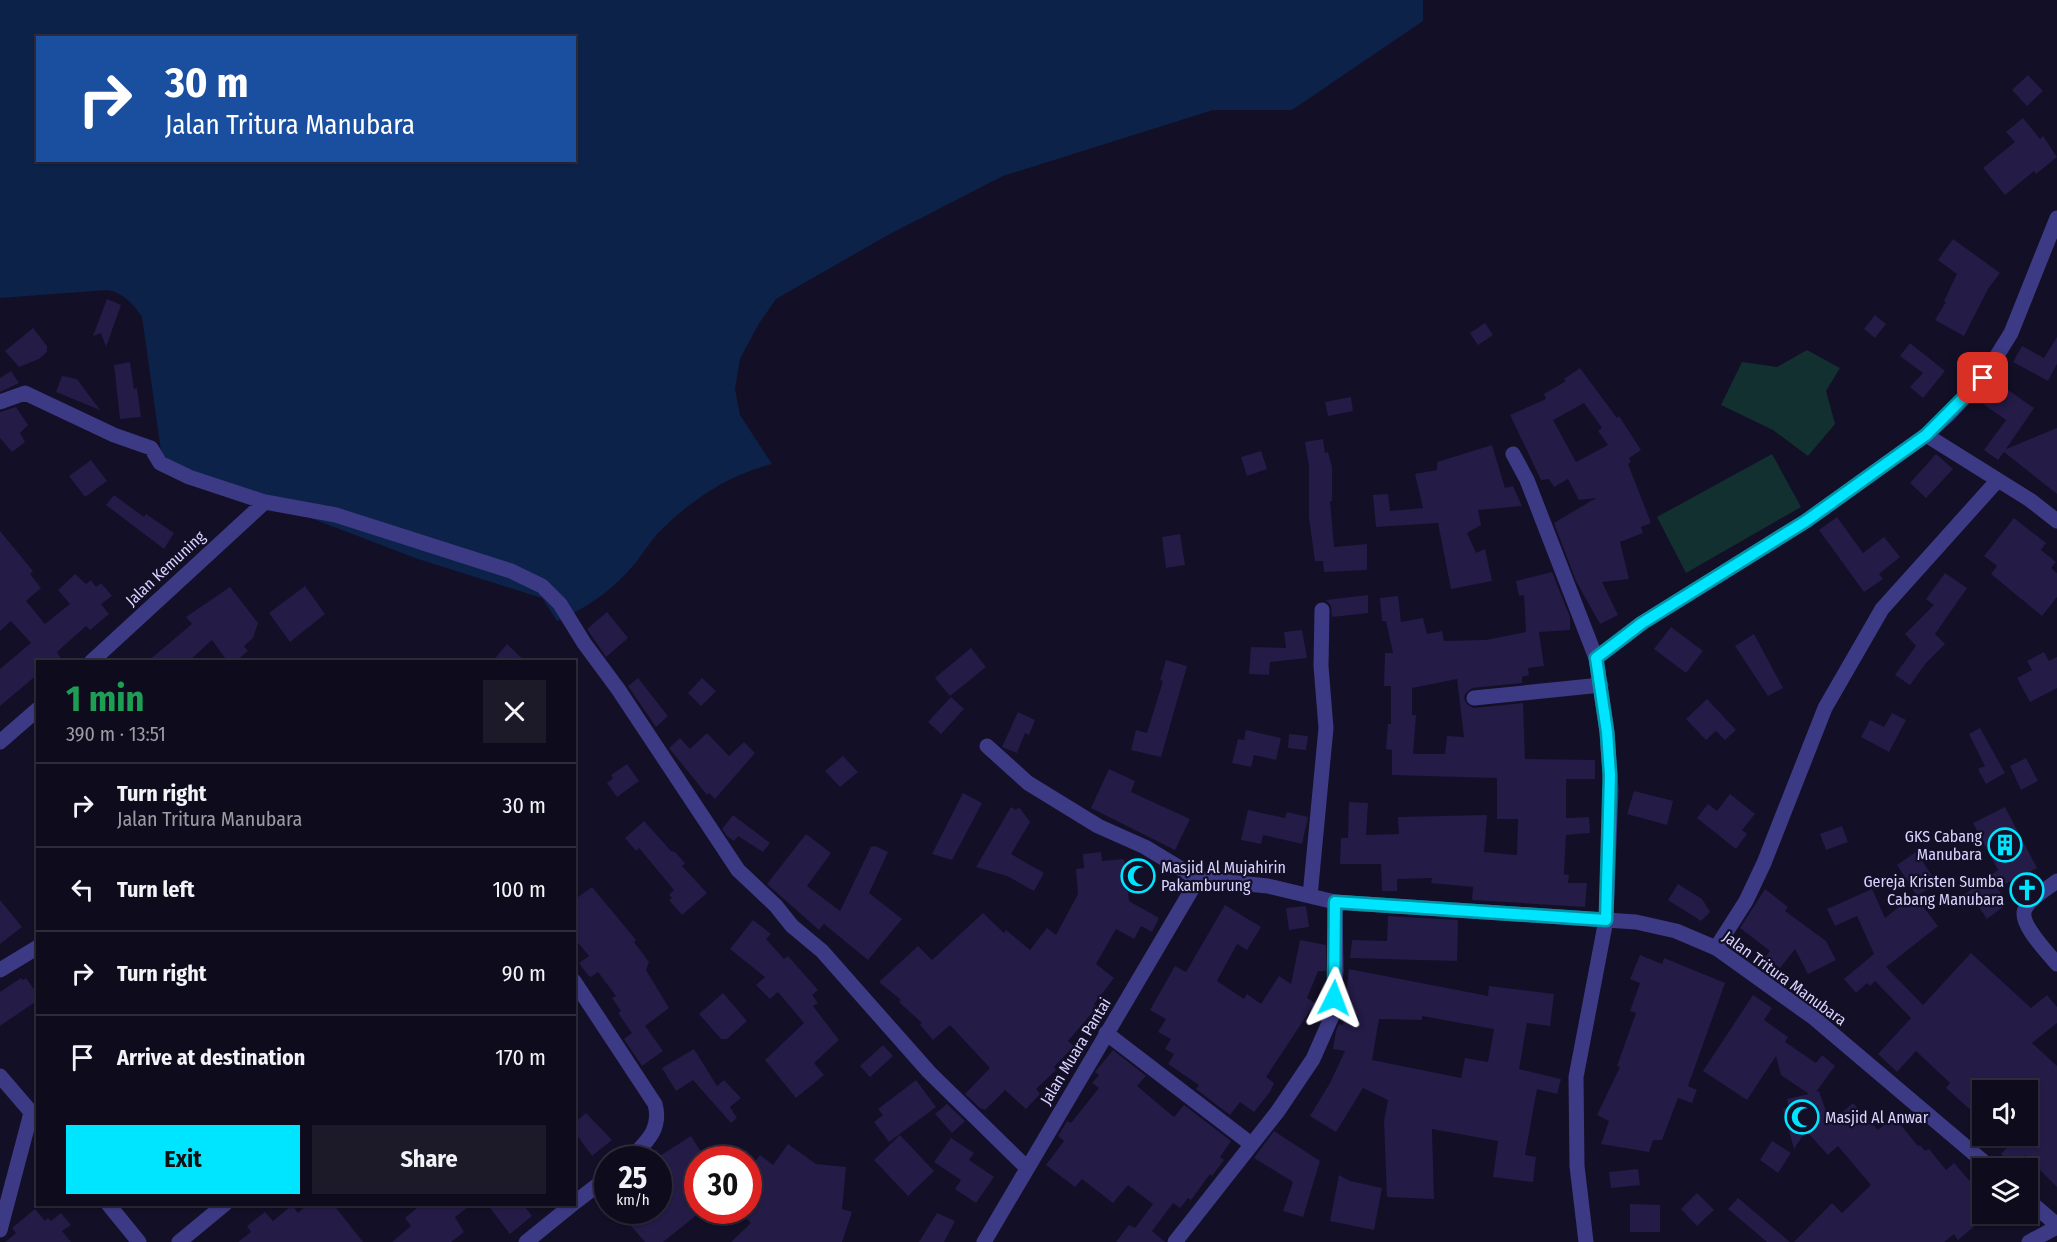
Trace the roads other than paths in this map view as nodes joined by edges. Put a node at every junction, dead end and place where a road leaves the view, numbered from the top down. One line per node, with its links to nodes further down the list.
1 (2057, 218): 3 (street)
2 (0, 402): 6 (street)
3 (1926, 435): 5 (street); 9 (street)
4 (1513, 454): 9 (street)
5 (1997, 481): 7 (street); 21 (street)
6 (265, 502): 10 (street, Jalan Kemuning); 32 (street)
7 (2057, 521)
8 (1322, 610): 18 (street)
9 (1596, 658): 11 (street)
10 (93, 660)
11 (1601, 685): 12 (street); 20 (street)
12 (1474, 698)
13 (36, 711): 14 (street)
14 (0, 742)
15 (987, 746): 16 (street)
16 (1198, 879): 18 (street, Jalan Tritura Manubara); 26 (street, Jalan Muara Pantai)
17 (2057, 881): 23 (street)
18 (1310, 896): 19 (street, Jalan Tritura Manubara)
19 (1335, 902): 20 (street, Jalan Tritura Manubara); 29 (street)
20 (1606, 920): 21 (street, Jalan Tritura Manubara); 46 (street)
21 (1716, 948): 31 (street, Jalan Tritura Manubara)
22 (36, 949): 24 (street)
23 (2057, 964)
24 (0, 970)
25 (576, 984): 30 (street)
26 (1106, 1033): 29 (street); 32 (street, Jalan Muara Pantai)
27 (1, 1079): 28 (street)
28 (34, 1116): 40 (street)
29 (1251, 1144): 45 (street)
30 (641, 1146)
31 (1979, 1158)
32 (1028, 1168): 44 (street, Jalan Muara Pantai)
33 (594, 1188): 34 (street)
34 (576, 1202)
35 (110, 1206): 41 (street)
36 (223, 1206): 42 (street)
37 (571, 1206): 43 (street)
38 (2038, 1209): 39 (street)
39 (2057, 1226): 47 (street)
40 (0, 1230)
41 (139, 1242)
42 (179, 1242)
43 (526, 1242)
44 (984, 1242)
45 (1175, 1242)
46 (1586, 1242)
47 (2029, 1242)

